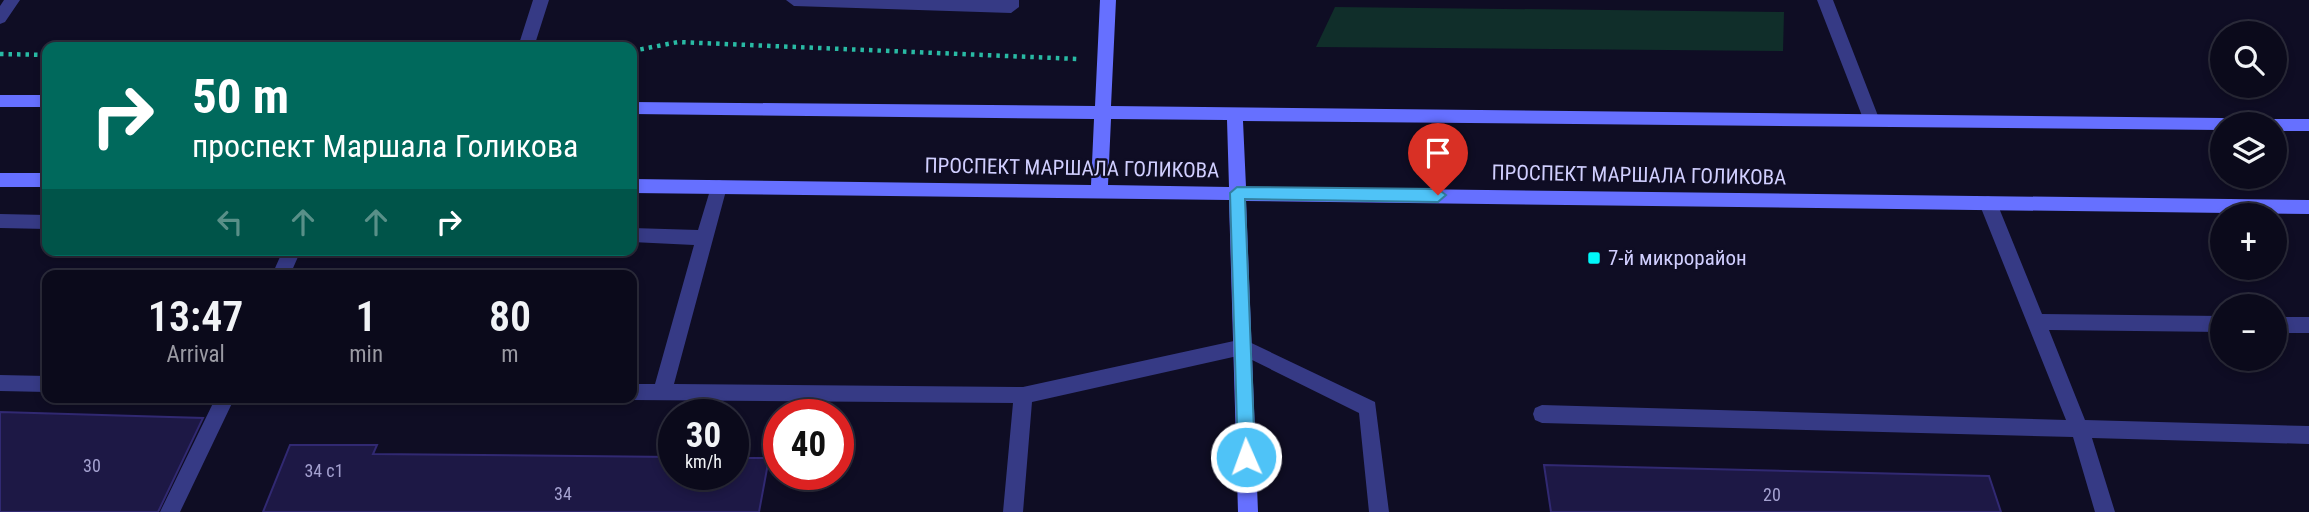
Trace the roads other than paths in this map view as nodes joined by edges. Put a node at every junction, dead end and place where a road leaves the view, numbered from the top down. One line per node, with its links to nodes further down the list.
1 (12, 0): 7 (lane)
2 (541, 0): 8 (lane)
3 (794, 0): 4 (lane)
4 (1011, 0)
5 (1108, 0): 12 (main road)
6 (1825, 0): 14 (lane)
7 (0, 18)
8 (528, 42)
9 (0, 101): 10 (main road)
10 (42, 101)
11 (637, 108): 12 (main road)
12 (1103, 113): 13 (main road); 22 (main road)
13 (1235, 114): 14 (main road); 23 (main road)
14 (1872, 121): 15 (main road)
15 (2210, 124)
16 (2287, 125): 17 (main road)
17 (2309, 125)
18 (0, 180): 19 (main road)
19 (42, 180)
20 (637, 186): 21 (main road, ПРОСПЕКТ МАРШАЛА ГОЛИКОВА)
21 (719, 187): 22 (main road, ПРОСПЕКТ МАРШАЛА ГОЛИКОВА); 29 (lane)
22 (1099, 190): 23 (main road, ПРОСПЕКТ МАРШАЛА ГОЛИКОВА)
23 (1237, 193): 24 (main road, ПРОСПЕКТ МАРШАЛА ГОЛИКОВА); 34 (main road)
24 (1988, 202): 25 (main road, ПРОСПЕКТ МАРШАЛА ГОЛИКОВА); 30 (lane)
25 (2309, 206)
26 (0, 221): 27 (lane)
27 (42, 222)
28 (637, 235): 29 (lane)
29 (705, 237): 38 (lane)
30 (2038, 322): 31 (lane); 42 (lane)
31 (2210, 324)
32 (2287, 325): 33 (lane)
33 (2309, 325)
34 (1243, 347): 39 (lane); 46 (main road); 47 (lane)
35 (0, 383): 36 (lane)
36 (42, 384)
37 (637, 392): 38 (lane)
38 (662, 392): 39 (lane)
39 (1023, 395): 45 (lane)
40 (223, 403): 44 (lane)
41 (1542, 414): 42 (lane)
42 (2080, 430): 43 (lane); 48 (lane)
43 (2309, 435)
44 (170, 512)
45 (1013, 512)
46 (1248, 512)
47 (1379, 512)
48 (2105, 512)

